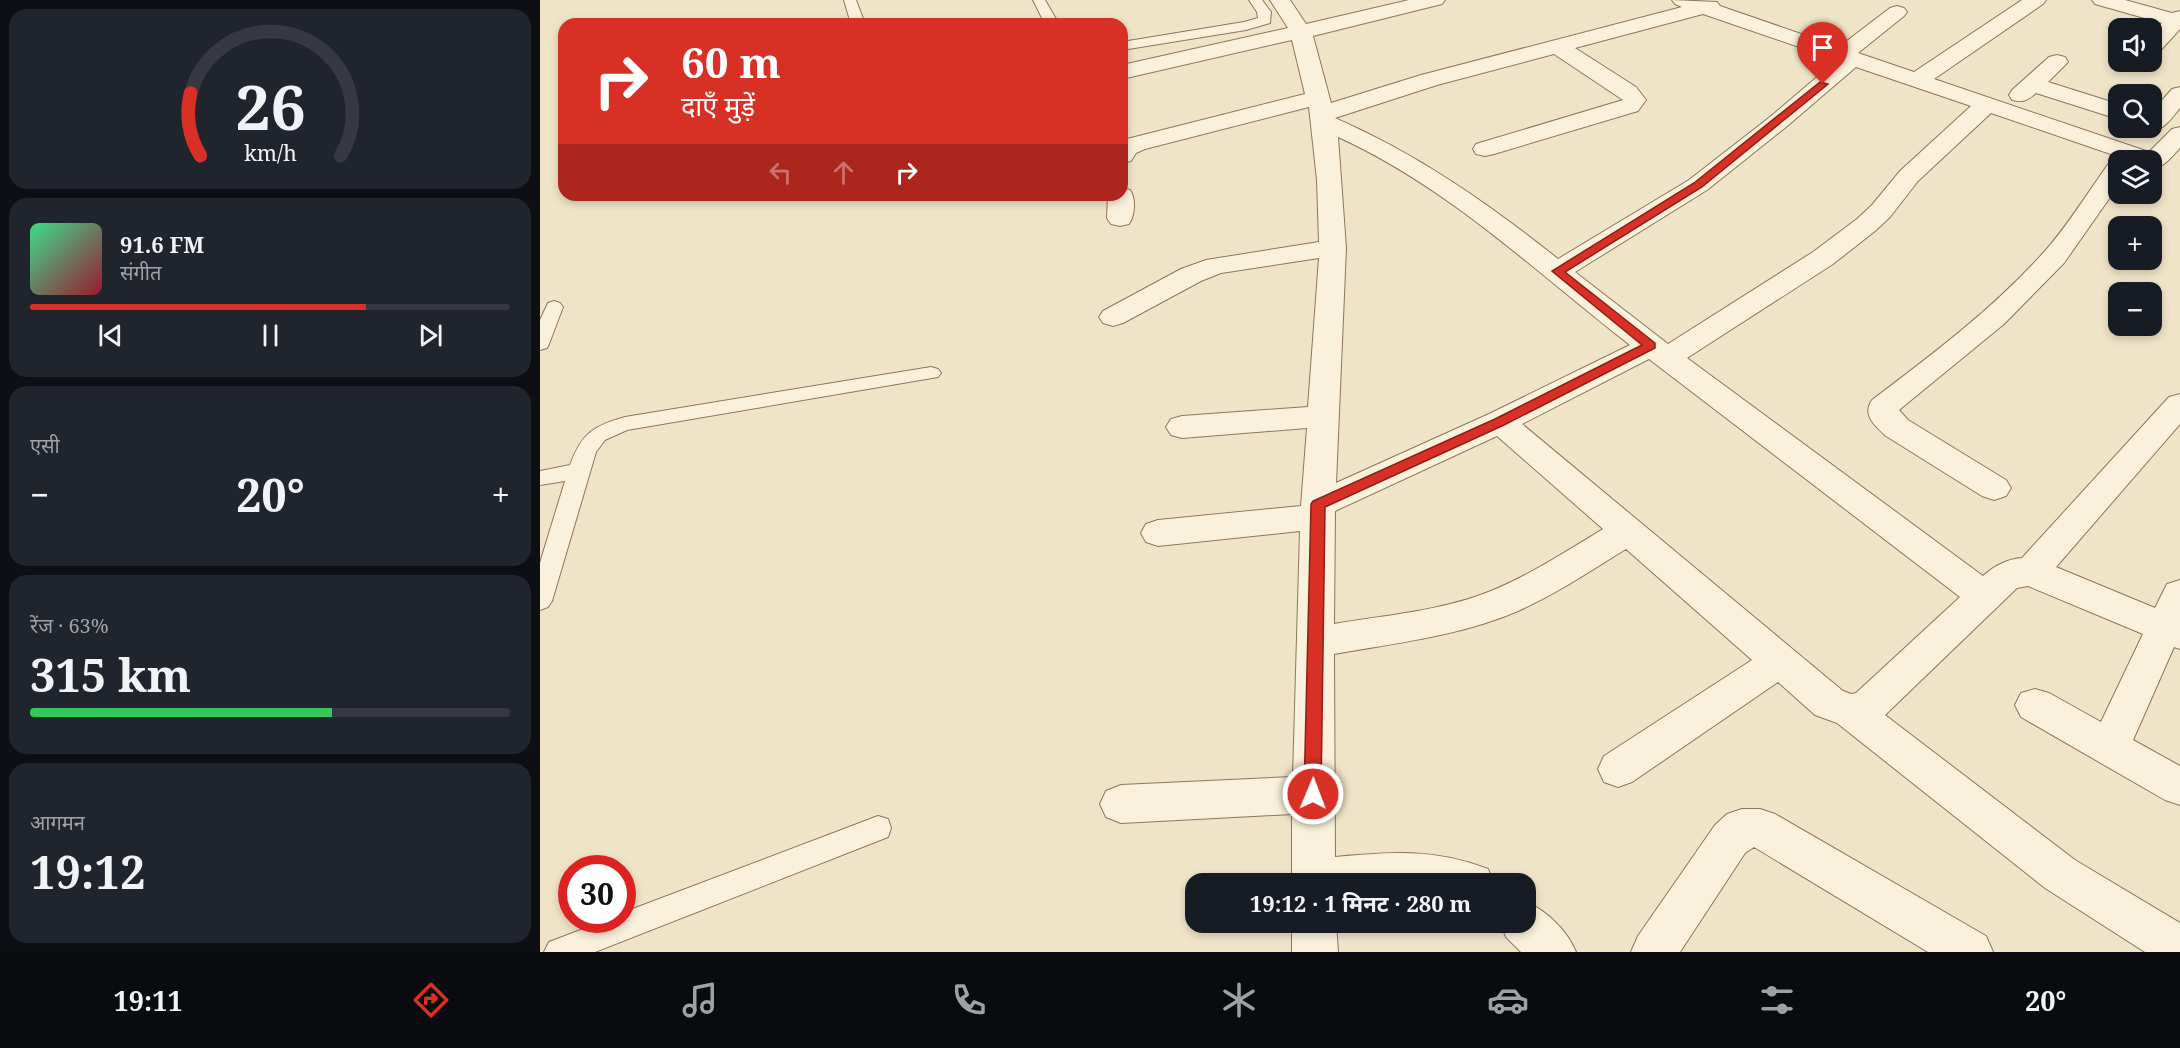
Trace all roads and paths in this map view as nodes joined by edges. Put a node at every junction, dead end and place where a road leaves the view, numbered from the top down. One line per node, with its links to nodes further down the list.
1 (850, 0): 12 (lane)
2 (1039, 0): 13 (lane)
3 (1256, 0): 17 (lane)
4 (1280, 0): 15 (street)
5 (1435, 0): 15 (street)
6 (1682, 0): 10 (street)
7 (1735, 0): 10 (street)
8 (2036, 0): 22 (street)
9 (2102, 0): 14 (street)
10 (1704, 8): 18 (street); 19 (street)
11 (1897, 12): 19 (street)
12 (856, 18)
13 (1050, 18)
14 (2179, 20): 16 (street)
15 (1301, 32): 21 (street); 27 (street)
16 (2162, 36)
17 (1128, 45)
18 (1559, 47): 27 (street); 32 (street)
19 (1847, 56): 22 (street); 39 (street)
20 (2057, 62): 23 (street)
21 (1128, 71)
22 (1917, 80): 25 (street)
23 (2032, 84): 25 (street); 26 (street)
24 (2180, 94): 28 (street)
25 (1995, 107): 33 (street); 43 (street)
26 (2108, 109)
27 (1321, 111): 31 (street); 38 (street); 39 (street)
28 (2162, 113)
29 (2162, 126): 30 (street)
30 (2180, 133): 34 (street)
31 (1128, 147)
32 (1485, 149)
33 (2108, 150)
34 (2154, 150)
35 (2162, 167): 36 (street)
36 (2180, 171)
37 (2108, 195): 51 (street)
38 (1333, 248): 41 (street); 46 (street)
39 (1558, 271): 43 (street)
40 (554, 307): 42 (lane)
41 (1113, 317)
42 (540, 344)
43 (1659, 352): 47 (street); 56 (street)
44 (931, 373): 49 (lane)
45 (2180, 404): 55 (street)
46 (1324, 416): 48 (street); 52 (street)
47 (1500, 422): 52 (street); 53 (street)
48 (1182, 427)
49 (578, 471): 50 (lane); 57 (lane)
50 (540, 478)
51 (1994, 488)
52 (1318, 511): 54 (street); 59 (street)
53 (1628, 531): 59 (street); 60 (street)
54 (1158, 533)
55 (2031, 572): 56 (street); 58 (street)
56 (1984, 596): 62 (street)
57 (540, 601)
58 (2175, 618): 63 (street)
59 (1316, 642): 66 (street)
60 (1780, 662): 62 (street); 64 (street)
61 (2035, 705): 63 (street)
62 (1851, 711): 72 (street)
63 (2110, 746): 65 (street)
64 (1618, 769)
65 (2180, 787)
66 (1313, 794): 67 (street); 69 (street)
67 (1121, 804)
68 (878, 828): 73 (lane)
69 (1314, 873)
70 (1314, 933): 74 (street)
71 (1533, 933): 75 (street)
72 (2180, 948)
73 (559, 952)
74 (1315, 952)
75 (1553, 952)
76 (1654, 952): 77 (street)
77 (1970, 952)

